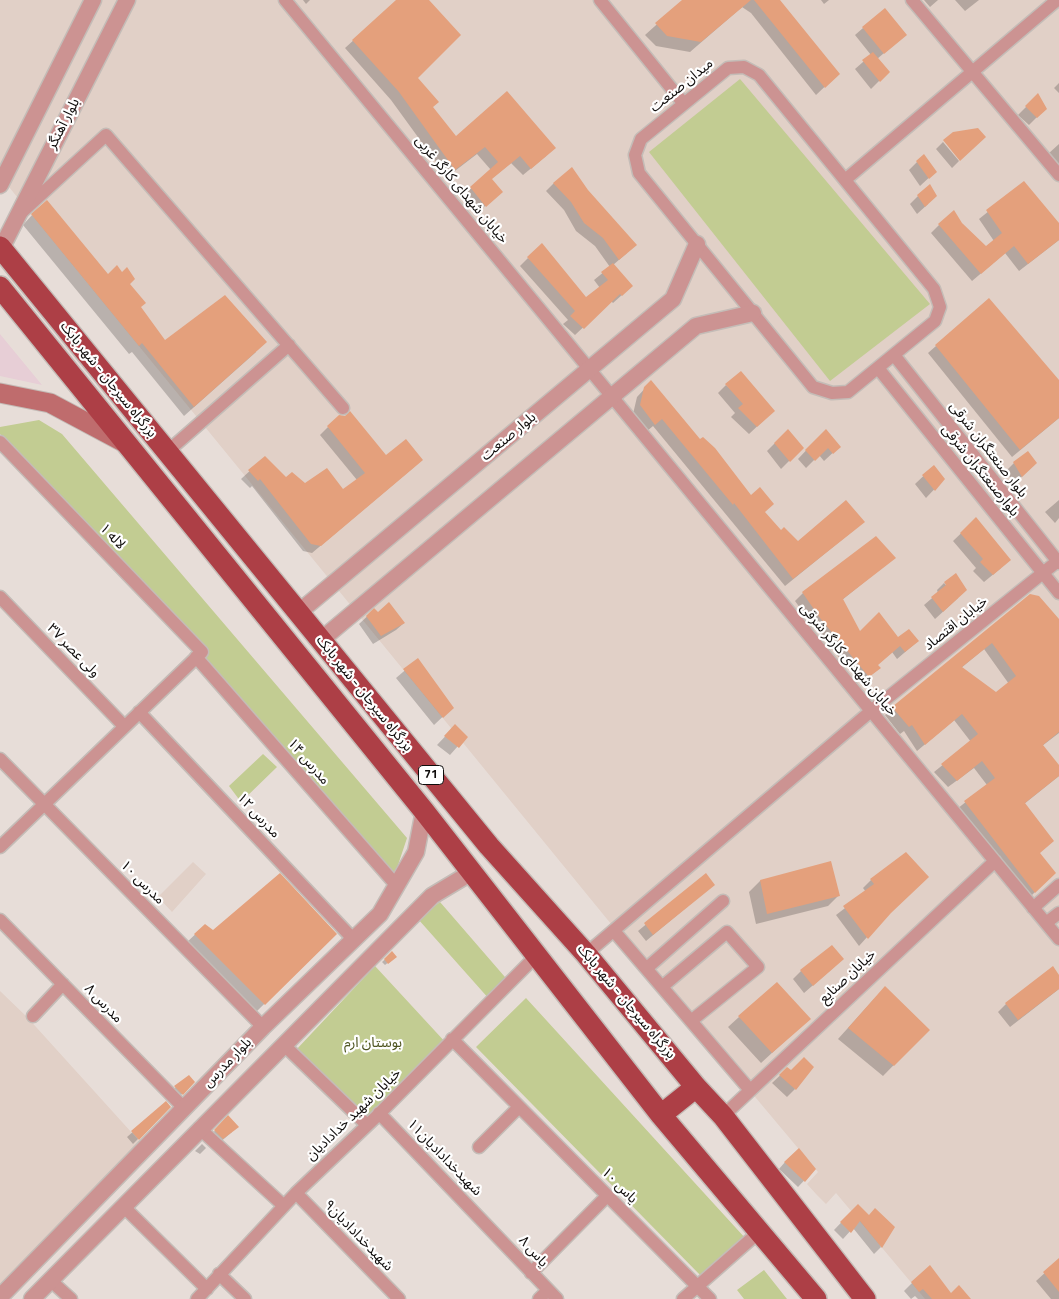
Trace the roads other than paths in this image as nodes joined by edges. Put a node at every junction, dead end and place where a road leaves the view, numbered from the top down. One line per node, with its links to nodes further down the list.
1 (93, 0): 11 (street)
2 (127, 0): 12 (street, بلوار آهنگر)
3 (285, 0): 20 (street, خیابان شهدای کارگر غربی)
4 (600, 0): 8 (street)
5 (912, 0): 7 (street)
6 (1057, 0): 7 (street)
7 (972, 70): 9 (street); 10 (street)
8 (684, 104): 10 (street, میدان صنعت); 13 (street, میدان صنعت)
9 (1059, 175)
10 (845, 180): 18 (street, میدان صنعت)
11 (0, 185)
12 (18, 215): 14 (street, بلوار آهنگر); 17 (street)
13 (697, 244): 16 (street, میدان صنعت); 20 (street, بلوار صنعت)
14 (1, 248): 28 (highway, بزرگراه سیرجان - شهر بابک / 71)
15 (0, 287): 27 (highway, بزرگراه سیرجان - شهر بابک / 71)
16 (753, 313): 19 (street, میدان صنعت); 23 (street)
17 (289, 346): 24 (street); 28 (street)
18 (894, 355): 19 (street, میدان صنعت); 22 (street, بلوار صنعتگران شرقی)
19 (878, 368): 25 (street, بلوارصنعتگران شرقی)
20 (589, 369): 23 (street, خیابان شهدای کارگر غربی); 33 (street, بلوار صنعت)
21 (0, 392): 27 (main road)
22 (928, 397): 25 (street); 29 (street, بلوار صنعتگران شرقی)
23 (613, 398): 34 (street); 36 (street, خیابان شهدای کارگر شرقی)
24 (344, 408)
25 (912, 410): 30 (street, بلوارصنعتگران شرقی)
26 (0, 442): 35 (street, لاله ۱)
27 (127, 445): 41 (highway, بزرگراه سیرجان - شهر بابک / 71)
28 (167, 452): 33 (highway, بزرگراه سیرجان - شهر بابک / 71)
29 (1058, 561): 30 (street, خیابان اقتصاد)
30 (1043, 573): 31 (street, بلوارصنعتگران شرقی); 36 (street, خیابان اقتصاد)
31 (1059, 593)
32 (0, 597): 38 (street, ولی عصر ۳۷)
33 (298, 613): 34 (highway, بزرگراه سیرجان - شهر بابک / 71)
34 (321, 640): 57 (highway, بزرگراه سیرجان - شهر بابک / 71)
35 (199, 654): 37 (street); 45 (street, مدرس ۱۴)
36 (871, 711): 43 (street, خیابان شهدای کارگر شرقی); 53 (street, خیابان اقتصاد)
37 (139, 712): 38 (street); 55 (street, مدرس ۱۲)
38 (124, 726): 40 (street)
39 (0, 760): 40 (street, مدرس ۱۰)
40 (44, 804): 42 (street); 64 (street, مدرس ۱۰)
41 (424, 811): 44 (highway, بزرگراه سیرجان - شهر بابک / 71); 45 (street, بلوار مدرس)
42 (0, 847)
43 (995, 861): 48 (street, خیابان شهدای کارگر شرقی); 68 (street, خیابان صنایع)
44 (472, 872): 54 (street, بلوار مدرس); 58 (highway, بزرگراه سیرجان - شهر بابک / 71)
45 (396, 886): 50 (street, بلوار مدرس)
46 (1059, 886): 48 (street)
47 (723, 901): 59 (street)
48 (1033, 908): 52 (street, خیابان شهدای کارگر شرقی)
49 (1059, 912): 52 (street)
50 (380, 914): 54 (street); 55 (street, بلوار مدرس)
51 (0, 920): 60 (street, مدرس ۸)
52 (1046, 923): 56 (street, خیابان شهدای کارگر شرقی)
53 (614, 930): 57 (street, خیابان اقتصاد); 59 (street)
54 (396, 931): 66 (street, بلوار مدرس)
55 (354, 940): 64 (street, بلوار مدرس)
56 (1059, 940)
57 (586, 954): 67 (highway, بزرگراه سیرجان - شهر بابک / 71)
58 (536, 956): 65 (street, خیابان شهید خدادادیان); 72 (highway, بزرگراه سیرجان - شهر بابک / 71)
59 (647, 968): 61 (street)
60 (63, 984): 62 (street); 70 (street, مدرس ۸)
61 (663, 986): 63 (street); 63 (street)
62 (33, 1016)
63 (691, 1021): 68 (street)
64 (263, 1027): 70 (street, بلوار مدرس)
65 (452, 1039): 69 (street, یاس ۱۰); 71 (street, خیابان شهید خدادادیان)
66 (284, 1045): 74 (street); 75 (street, بلوار مدرس)
67 (696, 1087): 72 (highway); 73 (highway, بزرگراه سیرجان - شهر بابک / 71)
68 (750, 1090): 73 (street, خیابان صنایع)
69 (519, 1107): 76 (street); 78 (street, یاس ۱۰)
70 (184, 1108): 88 (street, بلوار مدرس)
71 (379, 1113): 74 (street, خیابان شهید خدادادیان); 81 (street, شهیدخدادادیان۱۱)
72 (661, 1116): 82 (highway, بزرگراه سیرجان - شهر بابک / 71)
73 (723, 1116): 98 (highway, بزرگراه سیرجان - شهر بابک / 71)
74 (367, 1125): 77 (street, خیابان شهید خدادادیان)
75 (199, 1128): 79 (street, بلوار مدرس); 80 (street)
76 (479, 1147)
77 (296, 1193): 80 (street, خیابان شهید خدادادیان); 94 (street, شهیدخدادادیان۹)
78 (607, 1196): 83 (street); 86 (street, یاس ۱۰)
79 (123, 1206): 85 (street, بلوار مدرس); 87 (street)
80 (284, 1206): 84 (street, خیابان شهید خدادادیان)
81 (487, 1224): 83 (street, یاس ۸)
82 (759, 1232): 86 (street); 97 (highway, بزرگراه سیرجان - شهر بابک / 71)
83 (531, 1273): 89 (street, یاس ۸)
84 (220, 1274): 87 (street, خیابان شهید خدادادیان); 93 (street)
85 (50, 1280): 90 (street, بلوار مدرس); 91 (street)
86 (697, 1286): 95 (street); 96 (street, یاس ۱۰)
87 (207, 1289): 92 (street, خیابان شهید خدادادیان)
88 (0, 1296)
89 (548, 1296)
90 (32, 1299)
91 (71, 1299)
92 (197, 1299)
93 (245, 1299)
94 (399, 1299)
95 (683, 1299)
96 (710, 1299)
97 (816, 1299)
98 (865, 1299)

